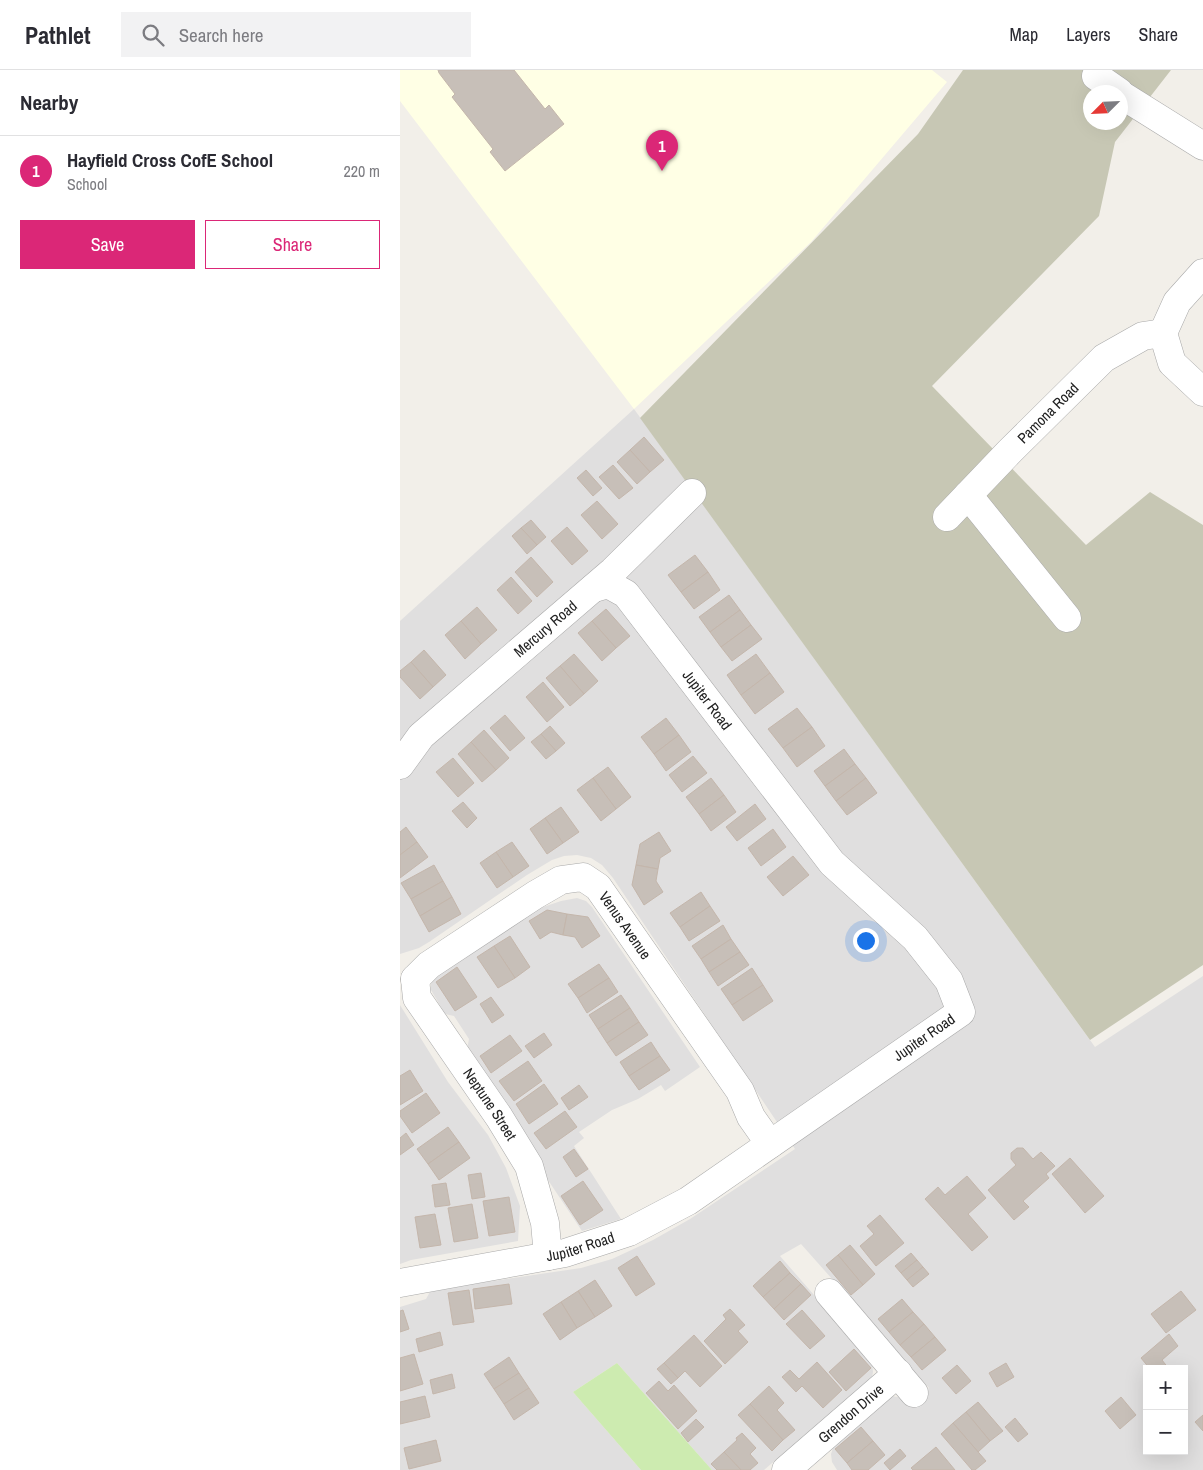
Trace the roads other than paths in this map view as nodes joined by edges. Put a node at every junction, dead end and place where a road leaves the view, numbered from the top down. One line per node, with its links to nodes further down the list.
1 (1096, 76): 2 (street)
2 (1108, 85)
3 (1128, 99): 4 (street)
4 (1203, 146)
5 (1203, 273): 6 (street)
6 (1163, 333): 7 (street); 9 (street, Pamona Road)
7 (1203, 392)
8 (692, 493): 11 (street, Mercury Road)
9 (968, 495): 10 (street, Pamona Road); 12 (street)
10 (947, 516)
11 (594, 588): 13 (street, Mercury Road); 15 (street, Jupiter Road)
12 (1068, 618)
13 (400, 765)
14 (408, 975): 15 (street, Venus Avenue); 16 (street, Neptune Street)
15 (770, 1144): 16 (street, Jupiter Road)
16 (548, 1256): 17 (street, Jupiter Road)
17 (400, 1283)
18 (829, 1293): 19 (street, Grendon Drive)
19 (803, 1465)

